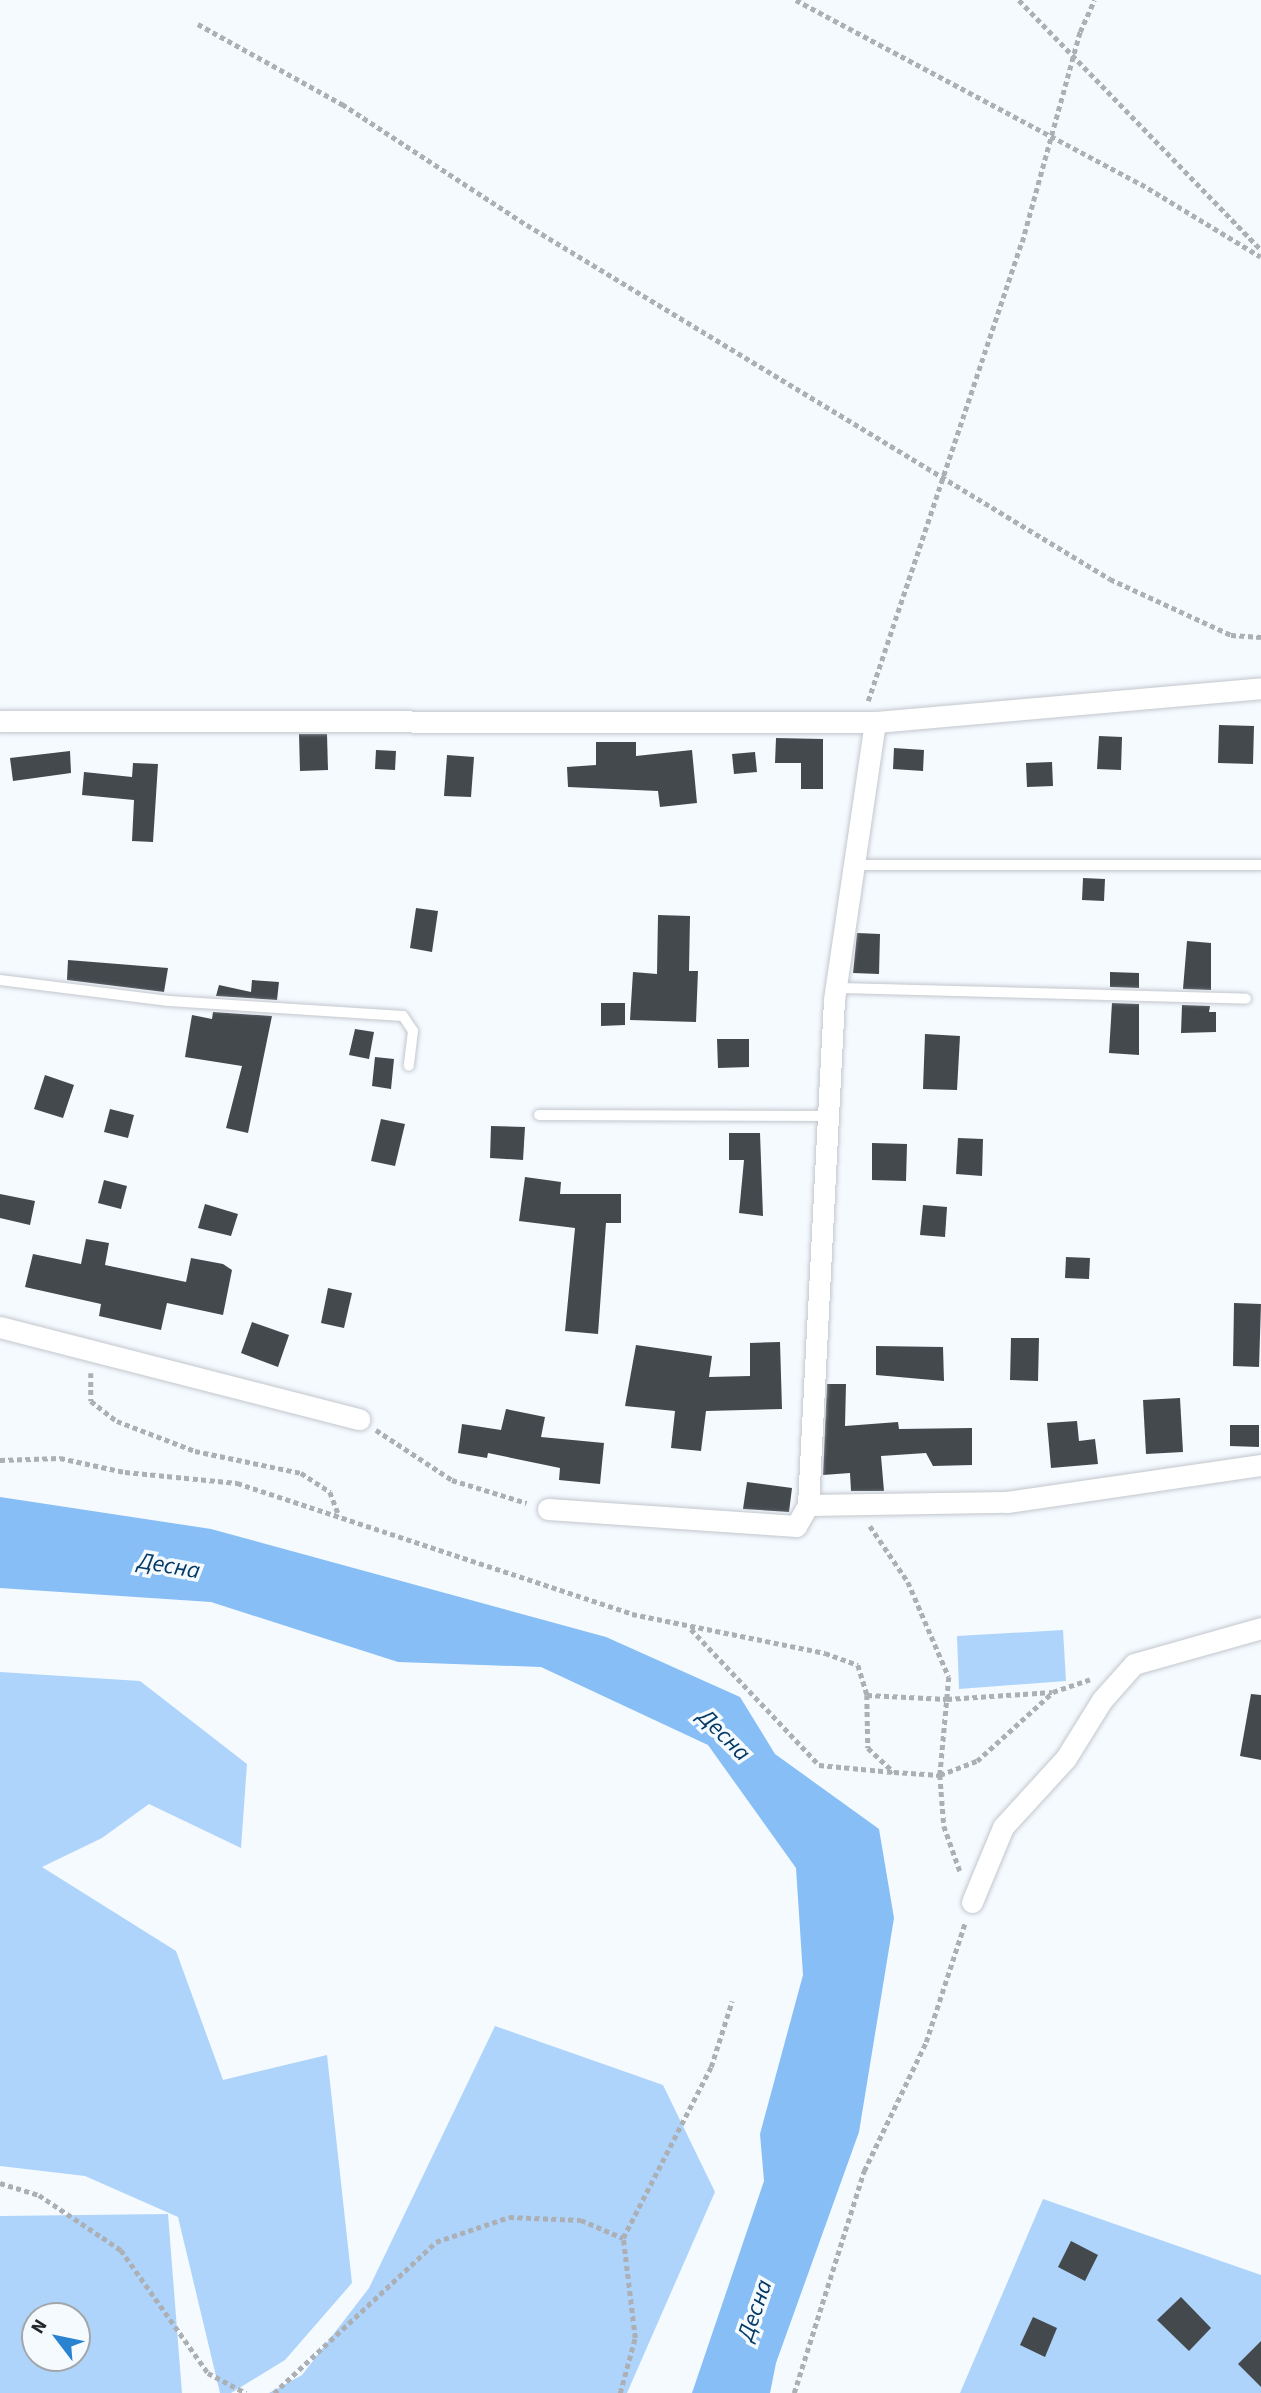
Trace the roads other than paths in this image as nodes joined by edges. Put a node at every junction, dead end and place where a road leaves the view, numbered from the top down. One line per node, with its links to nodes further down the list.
1 (1261, 688): 3 (street)
2 (0, 721): 3 (street)
3 (875, 722): 4 (street)
4 (854, 865): 5 (lane); 7 (street)
5 (1261, 865)
6 (0, 980): 9 (lane)
7 (836, 988): 8 (lane); 11 (street)
8 (1246, 999)
9 (408, 1066)
10 (539, 1115): 11 (lane)
11 (829, 1116): 15 (street)
12 (0, 1327): 13 (street)
13 (359, 1419)
14 (1261, 1465): 15 (street)
15 (808, 1506): 16 (street)
16 (548, 1509)
17 (1261, 1628): 18 (street)
18 (972, 1902)

